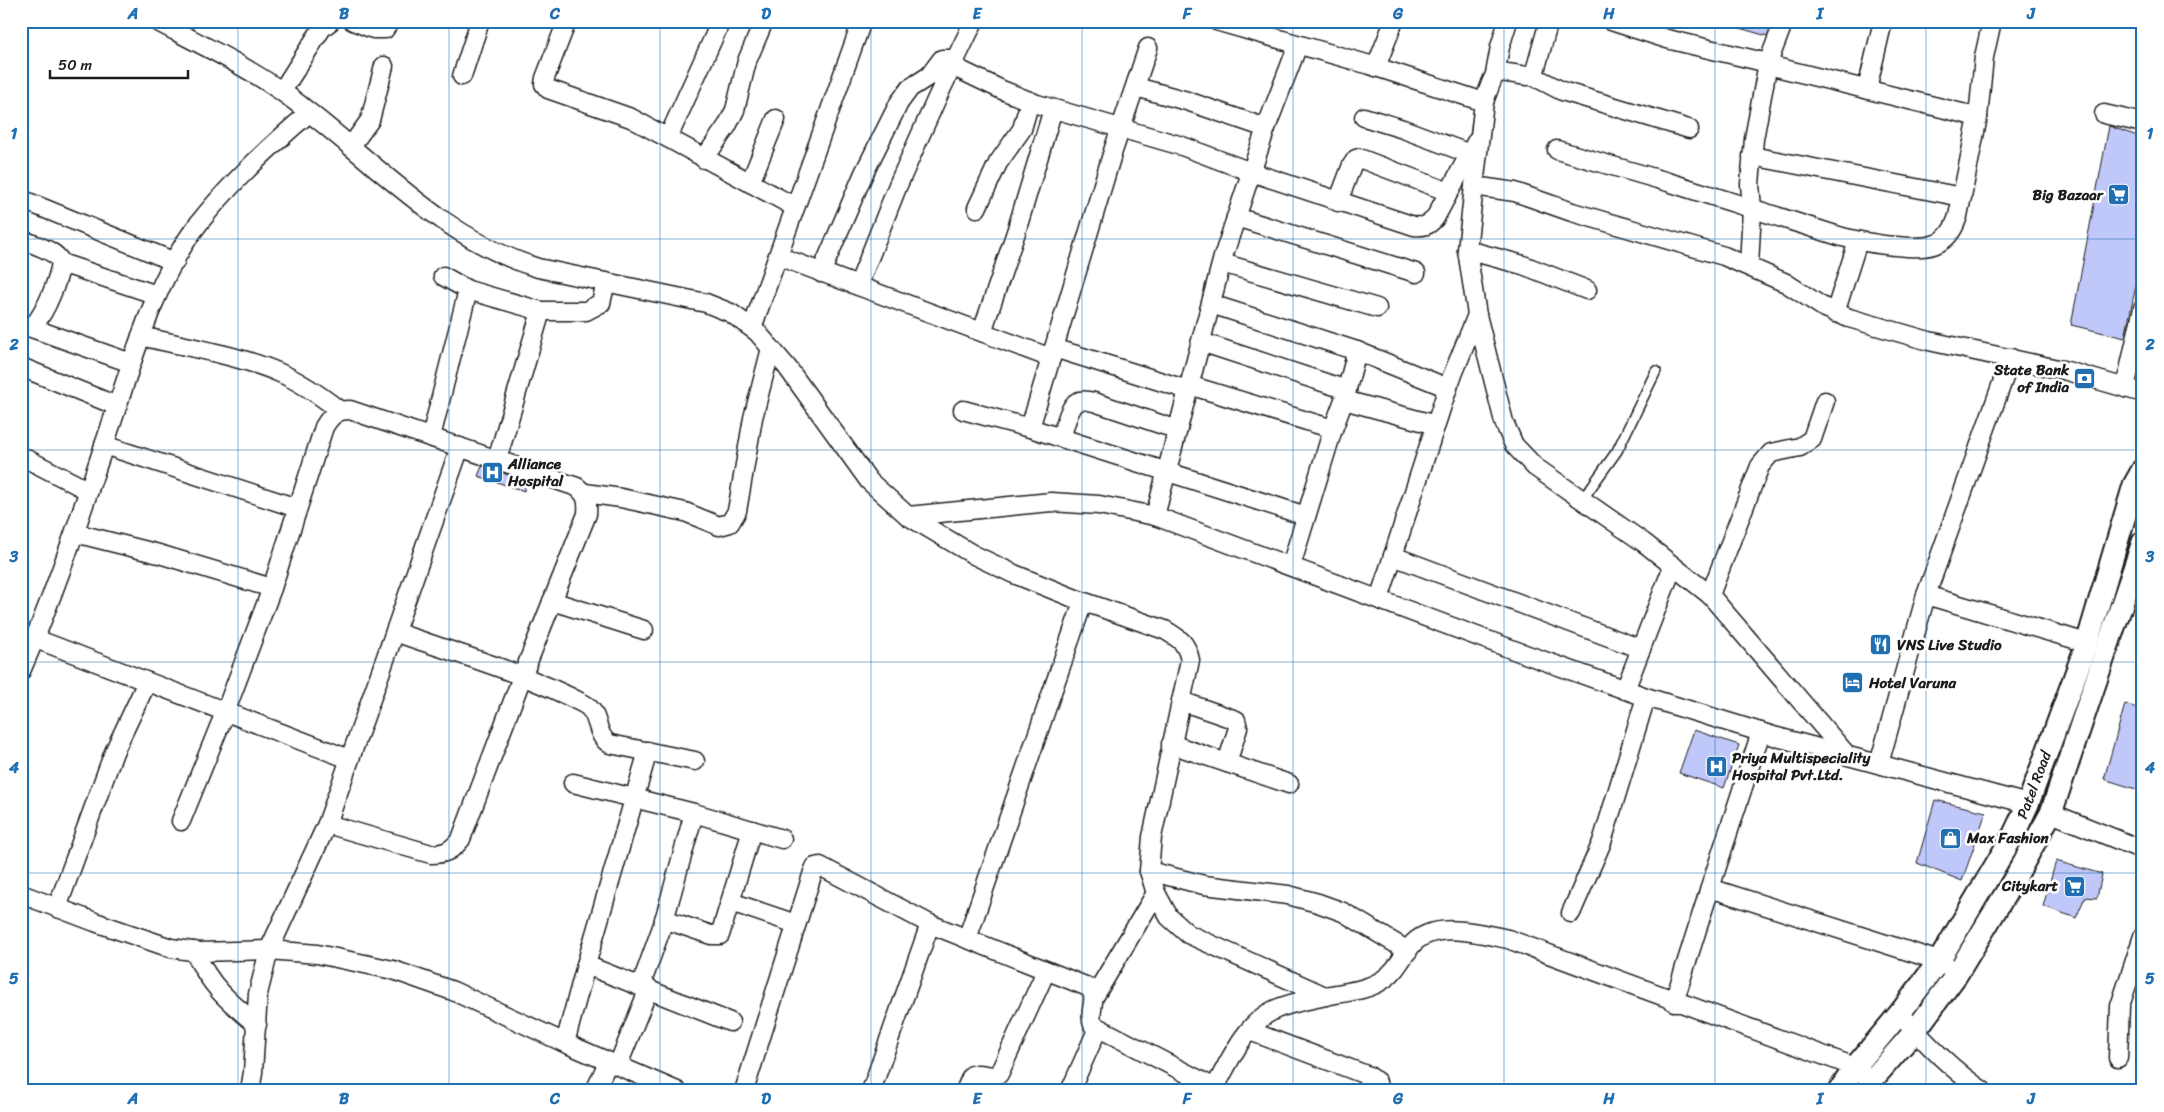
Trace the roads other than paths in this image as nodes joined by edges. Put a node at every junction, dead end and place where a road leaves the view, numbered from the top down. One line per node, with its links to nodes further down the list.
1 (156, 21): 30 (street)
2 (332, 21): 30 (street)
3 (354, 21): 4 (street)
4 (390, 21)
5 (480, 21): 27 (street)
6 (567, 21): 44 (street)
7 (721, 21): 44 (street)
8 (764, 21): 49 (street)
9 (862, 21): 57 (street)
10 (974, 21): 21 (street)
11 (1216, 21): 19 (street)
12 (1394, 21): 24 (street)
13 (1508, 21): 25 (street)
14 (1550, 21): 26 (street)
15 (1611, 21): 22 (street)
16 (1784, 21): 22 (street)
17 (1883, 21): 29 (street)
18 (1989, 23): 37 (street)
19 (1298, 45): 24 (street); 40 (street)
20 (1148, 48): 28 (street)
21 (954, 62): 31 (street); 69 (street); 73 (street)
22 (1768, 64): 29 (street); 48 (street)
23 (384, 66): 45 (street)
24 (1376, 67): 32 (street)
25 (1496, 74): 26 (street); 32 (street)
26 (1531, 75): 42 (street)
27 (462, 76)
28 (1136, 87): 40 (street); 41 (street)
29 (1867, 89): 37 (street)
30 (282, 91): 34 (street)
31 (1030, 101): 33 (street); 58 (street)
32 (1484, 102): 43 (street)
33 (1053, 109): 41 (street); 85 (street)
34 (308, 113): 45 (street); 65 (street)
35 (2104, 114): 39 (street)
36 (1364, 117): 47 (street)
37 (1978, 117): 54 (street)
38 (776, 119): 51 (street)
39 (2143, 123)
40 (1266, 128): 50 (street)
41 (1121, 129): 50 (street); 90 (street)
42 (1689, 129)
43 (1480, 135): 47 (street); 52 (street)
44 (668, 138): 49 (street)
45 (351, 146): 72 (street)
46 (1557, 150): 59 (street)
47 (1470, 154): 53 (street)
48 (1752, 156): 54 (street); 59 (street)
49 (704, 159): 51 (street)
50 (1251, 172): 56 (street); 60 (street)
51 (750, 184): 57 (street)
52 (1474, 186): 63 (street); 68 (street)
53 (1448, 192): 56 (street); 56 (street)
54 (1962, 197): 62 (street)
55 (21, 199): 65 (street)
56 (1338, 202)
57 (795, 208): 64 (street)
58 (977, 208)
59 (1752, 209): 62 (street); 68 (street)
60 (1236, 217): 67 (street); 70 (street)
61 (21, 239): 66 (street)
62 (1858, 241): 81 (street)
63 (1467, 250): 75 (street); 82 (street)
64 (778, 256): 69 (street); 84 (street)
65 (175, 262): 76 (street)
66 (61, 263): 76 (street); 83 (street)
67 (1222, 263): 77 (street); 78 (street)
68 (1749, 266): 81 (street)
69 (822, 273): 73 (street)
70 (1416, 273)
71 (443, 276): 74 (street)
72 (606, 282): 80 (street); 84 (street)
73 (858, 286): 85 (street)
74 (468, 290): 80 (street); 108 (street)
75 (1587, 290)
76 (157, 295): 86 (street)
77 (1211, 304): 87 (street); 89 (street)
78 (1377, 308)
79 (2143, 308): 97 (street)
80 (541, 311): 113 (street)
81 (1835, 312): 91 (street)
82 (1477, 315): 96 (street); 118 (street)
83 (24, 325): 92 (street)
84 (752, 328): 88 (street)
85 (982, 332): 90 (street)
86 (141, 336): 92 (street); 102 (street)
87 (1200, 342): 95 (street); 99 (street)
88 (771, 348): 117 (street); 120 (street)
89 (1357, 351): 96 (street); 99 (street)
90 (1053, 353): 95 (street); 105 (street)
91 (2011, 358): 97 (street); 129 (street)
92 (131, 363): 101 (street)
93 (21, 367): 101 (street)
94 (1656, 371): 118 (lane)
95 (1189, 388): 106 (street); 107 (street)
96 (1448, 388): 104 (street)
97 (2125, 388): 98 (street)
98 (2143, 393)
99 (1346, 395): 104 (street); 106 (street)
100 (1825, 401): 130 (street)
101 (117, 406): 110 (street)
102 (339, 410): 108 (street); 119 (street)
103 (964, 410): 105 (street)
104 (1436, 425): 125 (street)
105 (1030, 428): 109 (street)
106 (1333, 429): 122 (street)
107 (1178, 430): 109 (street); 115 (street)
108 (431, 438): 111 (street)
109 (1061, 438): 115 (street)
110 (104, 445): 116 (street); 119 (street)
111 (460, 448): 113 (street); 135 (street)
112 (21, 456): 116 (street)
113 (498, 460): 117 (street)
114 (2143, 469): 137 (street, Patel Road)
115 (1167, 470): 121 (street); 122 (street)
116 (89, 491): 123 (street)
117 (585, 493): 132 (street)
118 (1582, 500): 127 (street)
119 (297, 508): 128 (street)
120 (908, 516): 121 (street); 133 (street)
121 (1155, 516): 126 (street)
122 (1306, 516): 126 (street)
123 (75, 533): 128 (street); 136 (street)
124 (2143, 542): 159 (street, Patel Road)
125 (1393, 556): 131 (street); 138 (street)
126 (1290, 566): 131 (street)
127 (1673, 566): 130 (street); 138 (street)
128 (272, 588): 145 (street)
129 (1926, 594): 137 (street); 153 (street)
130 (1710, 595): 149 (street)
131 (1379, 599): 142 (street)
132 (552, 601): 134 (street); 140 (street)
133 (1083, 602): 144 (street); 176 (street)
134 (644, 630)
135 (395, 632): 140 (street); 150 (street)
136 (36, 639): 139 (street); 141 (street)
137 (2087, 643): 157 (street, Patel Road)
138 (1641, 649): 142 (street)
139 (21, 672)
140 (522, 677): 148 (street); 161 (street)
141 (147, 682): 145 (street); 170 (street)
142 (1625, 690): 143 (street)
143 (1646, 697): 146 (street); 171 (street)
144 (1181, 701): 147 (street); 152 (street)
145 (226, 710): 150 (street); 160 (street)
146 (1761, 732): 149 (street); 166 (street)
147 (1171, 744): 152 (street); 165 (street)
148 (648, 751): 151 (street); 156 (street)
149 (1847, 755): 153 (street)
150 (349, 759): 161 (street)
151 (695, 761)
152 (1227, 763): 155 (street)
153 (1879, 764): 157 (street)
154 (573, 783): 156 (street)
155 (1289, 784)
156 (634, 797): 158 (street); 181 (street)
157 (2028, 804): 180 (street, Patel Road)
158 (694, 813): 162 (street); 172 (street)
159 (2051, 813): 164 (street); 183 (street, Patel Road)
160 (181, 821)
161 (327, 824): 177 (street)
162 (752, 830): 163 (street); 169 (street)
163 (782, 839)
164 (2143, 850)
165 (1149, 871): 167 (street); 179 (street)
166 (1710, 888): 180 (street); 187 (street)
167 (1156, 893): 185 (street); 186 (street)
168 (21, 894): 170 (street)
169 (731, 902): 172 (street); 173 (street)
170 (58, 908): 178 (street)
171 (1571, 913)
172 (664, 919): 184 (street)
173 (796, 924): 174 (street); 203 (street)
174 (930, 924): 176 (street); 204 (street)
175 (2143, 936): 195 (street)
176 (967, 939): 182 (street)
177 (269, 950): 178 (street); 190 (street); 194 (street)
178 (194, 951): 190 (street)
179 (1408, 951): 186 (street); 187 (street)
180 (1939, 961): 183 (street); 188 (street, Patel Road)
181 (586, 964): 184 (street); 194 (street)
182 (1046, 970): 185 (street); 205 (street)
183 (1958, 974): 193 (street, Patel Road)
184 (645, 987): 189 (street); 196 (street)
185 (1094, 996): 191 (street)
186 (1325, 996): 192 (street)
187 (1674, 1002): 197 (street)
188 (1900, 1013): 193 (street); 197 (street, Patel Road)
189 (730, 1022)
190 (257, 1025): 200 (street)
191 (1098, 1028): 199 (street); 206 (street)
192 (1250, 1031): 199 (street); 207 (street)
193 (1915, 1031): 198 (street, Patel Road); 209 (street)
194 (565, 1043): 196 (street)
195 (2118, 1058)
196 (613, 1063): 201 (street); 202 (street)
197 (1854, 1067): 198 (street); 208 (street, Patel Road)
198 (1869, 1085)
199 (1214, 1089)
200 (250, 1091)
201 (595, 1091)
202 (677, 1091)
203 (744, 1091)
204 (871, 1091)
205 (964, 1091)
206 (1070, 1091)
207 (1378, 1091)
208 (1839, 1091)
209 (1983, 1091)

